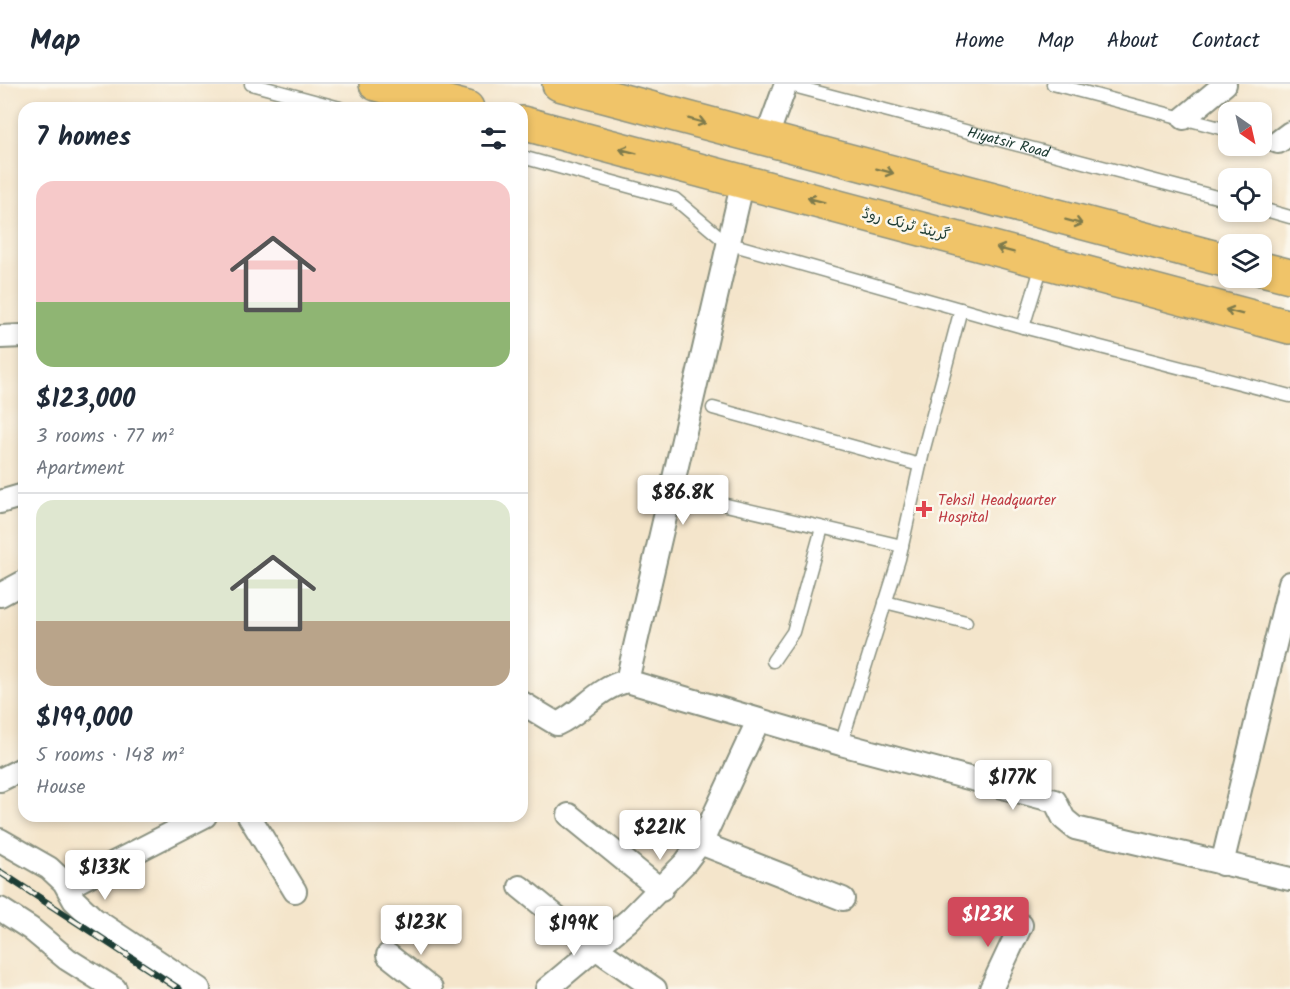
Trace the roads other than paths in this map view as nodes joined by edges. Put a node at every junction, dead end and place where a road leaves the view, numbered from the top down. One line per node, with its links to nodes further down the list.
1 (251, 84): 7 (lane)
2 (376, 84): 8 (highway)
3 (559, 84): 12 (highway, one-way to 12)
4 (786, 84): 12 (street); 15 (lane, Hiyatsir Road)
5 (1053, 84): 9 (lane)
6 (1225, 84): 9 (street)
7 (318, 102)
8 (444, 102)
9 (1184, 118): 11 (lane)
10 (528, 125): 14 (highway, گرینڈ ٹرنک روڈ, one-way to 10)
11 (1218, 126)
12 (766, 139): 19 (highway, one-way to 19)
13 (528, 159): 18 (lane)
14 (743, 181): 18 (street); 20 (highway, گرینڈ ٹرنک روڈ, one-way to 14)
15 (1218, 197)
16 (1272, 212): 17 (lane)
17 (1290, 217)
18 (727, 243): 23 (lane); 42 (street)
19 (1218, 258)
20 (1044, 261): 24 (lane); 25 (highway, گرینڈ ٹرنک روڈ, one-way to 20)
21 (1272, 272): 22 (highway)
22 (1290, 276)
23 (961, 309): 24 (lane); 30 (lane)
24 (1023, 327): 28 (lane)
25 (1290, 327)
26 (18, 336): 27 (street)
27 (0, 337)
28 (1290, 396)
29 (713, 408): 30 (lane)
30 (920, 465): 35 (lane)
31 (18, 497): 33 (street)
32 (692, 497): 34 (lane)
33 (0, 502)
34 (822, 528): 35 (lane); 41 (lane)
35 (902, 546): 39 (lane)
36 (1290, 584): 53 (street)
37 (18, 585): 38 (street)
38 (0, 595)
39 (885, 602): 40 (lane); 45 (lane)
40 (966, 622)
41 (773, 661)
42 (627, 681): 43 (street); 44 (street)
43 (528, 707)
44 (758, 721): 45 (street); 52 (street)
45 (841, 744): 53 (street)
46 (18, 771): 47 (street)
47 (0, 780)
48 (569, 815): 57 (street)
49 (193, 822): 55 (street)
50 (253, 822): 58 (street)
51 (0, 840): 55 (street)
52 (700, 843): 57 (street); 59 (street)
53 (1222, 864): 54 (street)
54 (1290, 879)
55 (67, 887): 65 (street)
56 (520, 887): 62 (street)
57 (661, 890): 62 (street)
58 (295, 891)
59 (843, 899)
60 (0, 909): 64 (street)
61 (1021, 925): 69 (street)
62 (594, 948): 67 (street); 68 (street)
63 (388, 955): 66 (street)
64 (115, 989)
65 (199, 989)
66 (431, 989)
67 (547, 989)
68 (656, 989)
69 (991, 989)

